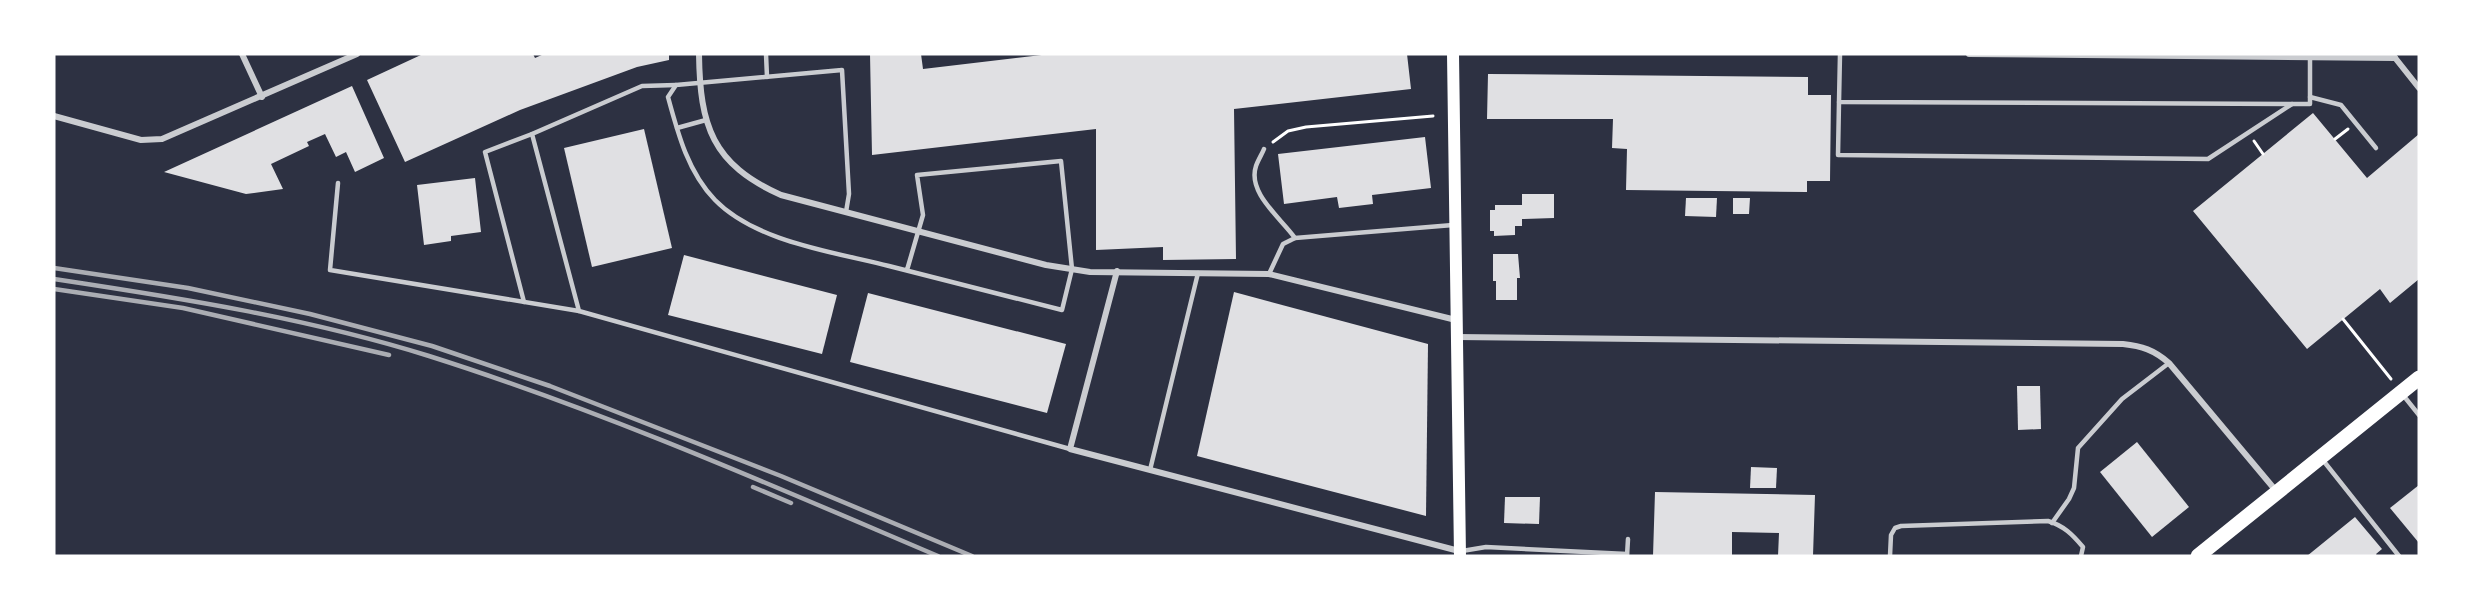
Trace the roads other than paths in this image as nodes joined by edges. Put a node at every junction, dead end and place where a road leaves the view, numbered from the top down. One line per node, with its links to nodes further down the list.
1 (242, 54): 15 (street)
2 (357, 54): 15 (street)
3 (699, 54): 12 (street)
4 (766, 54): 11 (lane)
5 (1453, 54): 27 (main road)
6 (1840, 54): 17 (lane)
7 (1969, 54): 8 (street)
8 (2212, 55): 10 (street)
9 (2393, 56): 10 (street); 14 (street)
10 (2310, 58): 16 (lane)
11 (767, 77): 12 (lane); 26 (lane)
12 (700, 82): 13 (lane); 20 (street)
13 (676, 85): 21 (lane); 22 (lane)
14 (2419, 88)
15 (262, 97): 19 (street)
16 (2310, 97): 18 (lane); 23 (lane)
17 (1839, 102): 18 (lane); 18 (lane)
18 (2292, 104)
19 (54, 116)
20 (706, 120): 21 (lane); 26 (street)
21 (677, 128): 31 (lane)
22 (532, 134): 35 (lane); 36 (lane)
23 (2376, 148)
24 (1264, 149): 29 (lane)
25 (338, 183): 35 (lane)
26 (846, 212): 28 (street)
27 (1456, 225): 29 (lane); 37 (main road)
28 (919, 231): 30 (street); 30 (lane); 31 (lane)
29 (1295, 238): 34 (lane)
30 (1072, 269): 31 (lane); 32 (street)
31 (906, 270)
32 (1117, 271): 33 (street); 43 (street)
33 (1198, 273): 34 (street); 45 (lane)
34 (1269, 274): 37 (street)
35 (524, 302): 36 (lane)
36 (579, 311): 43 (lane)
37 (1456, 320): 38 (main road)
38 (1457, 337): 39 (street); 49 (main road)
39 (2169, 363): 46 (street); 47 (lane)
40 (2419, 378): 41 (main road)
41 (2401, 392): 42 (lane); 44 (main road)
42 (2419, 415)
43 (1070, 449): 45 (street)
44 (2321, 457): 46 (main road); 55 (lane)
45 (1150, 470): 49 (street)
46 (2277, 492): 54 (main road)
47 (2052, 523): 52 (lane); 53 (lane)
48 (1628, 538): 51 (lane)
49 (1460, 554): 50 (lane)
50 (1579, 554): 51 (lane)
51 (1627, 555)
52 (1890, 556)
53 (2081, 556)
54 (2198, 556)
55 (2399, 556)

